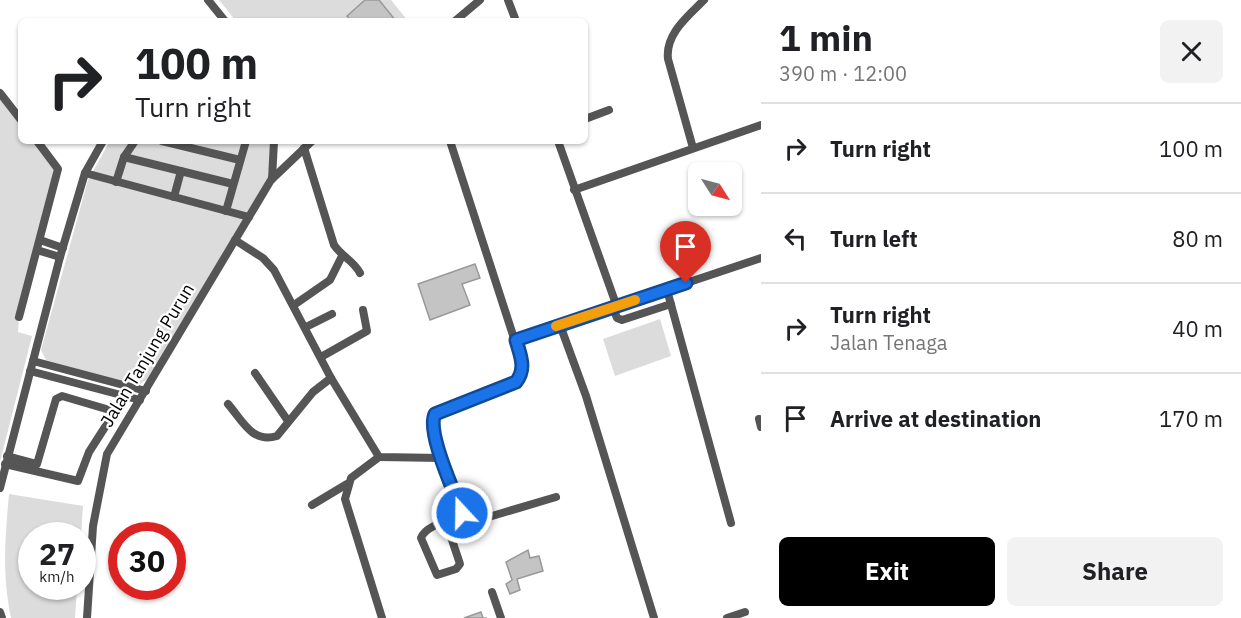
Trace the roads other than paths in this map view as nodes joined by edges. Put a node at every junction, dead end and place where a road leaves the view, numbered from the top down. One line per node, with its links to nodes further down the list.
1 (208, 0): 5 (street)
2 (480, 0): 6 (street)
3 (508, 0): 7 (street)
4 (704, 0): 23 (street)
5 (223, 18)
6 (459, 18)
7 (515, 18)
8 (0, 93): 10 (street)
9 (609, 110): 11 (street)
10 (18, 116)
11 (588, 118)
12 (761, 125): 23 (street)
13 (40, 144): 35 (street)
14 (101, 144): 27 (street)
15 (133, 144): 24 (street)
16 (174, 144): 25 (street)
17 (245, 144): 25 (street)
18 (274, 144): 28 (street)
19 (309, 144): 22 (street, Jalan Tanjung Purun)
20 (451, 144): 52 (street)
21 (559, 144): 31 (street)
22 (304, 148): 28 (street, Jalan Tanjung Purun); 39 (street)
23 (693, 148): 31 (street)
24 (124, 157): 26 (street); 29 (street)
25 (240, 160): 30 (street)
26 (181, 171): 30 (street); 32 (street)
27 (85, 173): 29 (street); 37 (street)
28 (272, 180): 34 (street, Jalan Tanjung Purun)
29 (116, 182): 32 (street)
30 (233, 184): 33 (street)
31 (574, 190): 46 (street)
32 (174, 196): 33 (street)
33 (226, 211): 34 (street)
34 (249, 218): 36 (street, Jalan Tanjung Purun)
35 (40, 240): 37 (street); 38 (street)
36 (235, 240): 45 (street); 58 (street, Jalan Tanjung Purun)
37 (63, 248): 40 (street)
38 (37, 250): 40 (street); 49 (street)
39 (342, 256): 42 (street); 45 (street)
40 (60, 257): 54 (street)
41 (761, 258): 43 (street)
42 (360, 273)
43 (667, 290): 44 (street); 46 (street)
44 (671, 304): 46 (street); 72 (street)
45 (294, 305): 51 (street)
46 (615, 307): 50 (street)
47 (363, 310): 53 (street)
48 (332, 314): 51 (street)
49 (19, 317)
50 (560, 325): 52 (street); 80 (street)
51 (306, 327): 53 (street)
52 (516, 340): 63 (street)
53 (321, 357): 57 (street)
54 (33, 361): 55 (street); 58 (street)
55 (30, 371): 59 (street); 64 (street)
56 (255, 373): 61 (street)
57 (331, 378): 61 (street); 62 (street)
58 (146, 391): 59 (street, Jalan Tanjung Purun)
59 (140, 400): 77 (street, Jalan Tanjung Purun)
60 (228, 404): 61 (street)
61 (288, 421)
62 (379, 457): 63 (street); 66 (street)
63 (442, 458): 70 (street)
64 (6, 460): 65 (street); 67 (street)
65 (36, 468): 65 (street)
66 (347, 484): 69 (street); 78 (street)
67 (0, 488)
68 (556, 497): 70 (street)
69 (312, 505)
70 (463, 515): 71 (street)
71 (446, 522): 71 (street)
72 (731, 523)
73 (492, 592): 79 (street)
74 (0, 612): 76 (street)
75 (745, 612): 81 (street)
76 (2, 618)
77 (87, 618)
78 (382, 618)
79 (501, 618)
80 (654, 618)
81 (727, 618)

